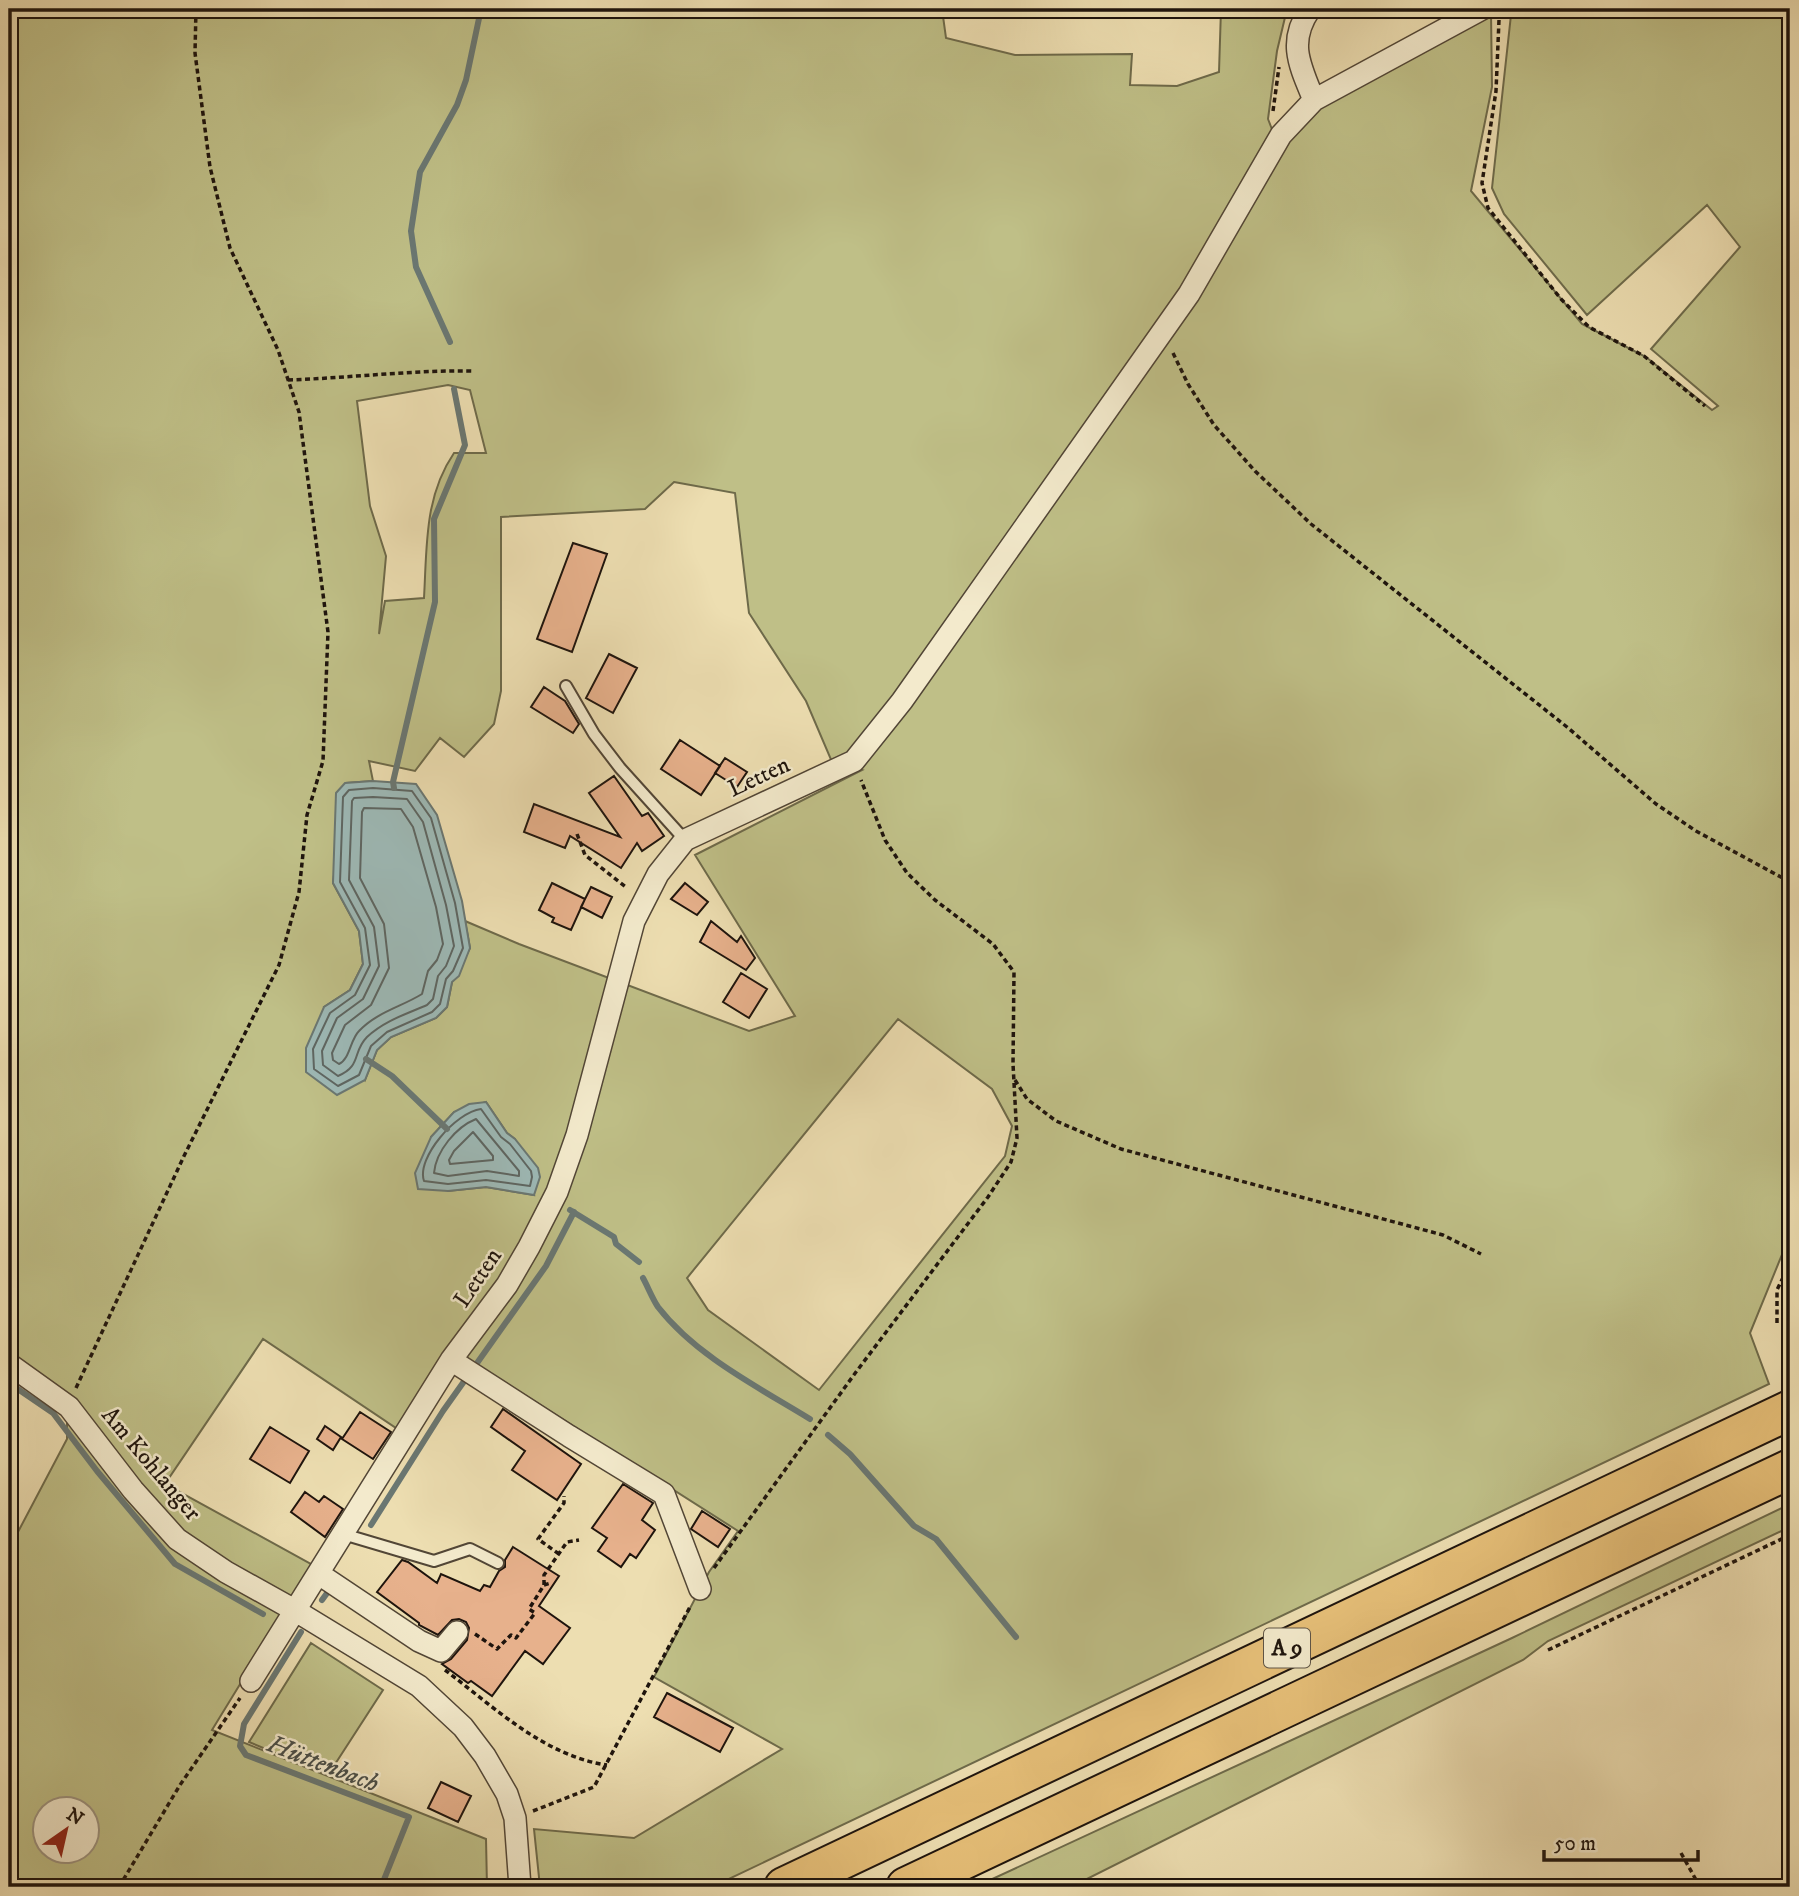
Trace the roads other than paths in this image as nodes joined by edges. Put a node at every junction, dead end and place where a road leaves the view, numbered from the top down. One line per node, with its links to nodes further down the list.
1 (1310, 9): 3 (street)
2 (1482, 9): 3 (street, Letten)
3 (1314, 100): 5 (street, Letten)
4 (566, 686): 5 (lane)
5 (685, 840): 6 (street, Letten)
6 (451, 1360): 10 (street, Letten); 13 (street)
7 (9, 1364): 14 (street, Am Kohlanger)
8 (1790, 1410): 18 (highway, A 9)
9 (1790, 1469): 19 (highway, A 9)
10 (343, 1534): 11 (lane); 12 (street, Letten)
11 (498, 1563)
12 (320, 1574): 14 (street, Letten); 15 (street)
13 (700, 1589)
14 (296, 1611): 16 (street, Letten); 17 (street)
15 (457, 1632)
16 (251, 1681)
17 (520, 1887)
18 (784, 1887)
19 (906, 1887)

